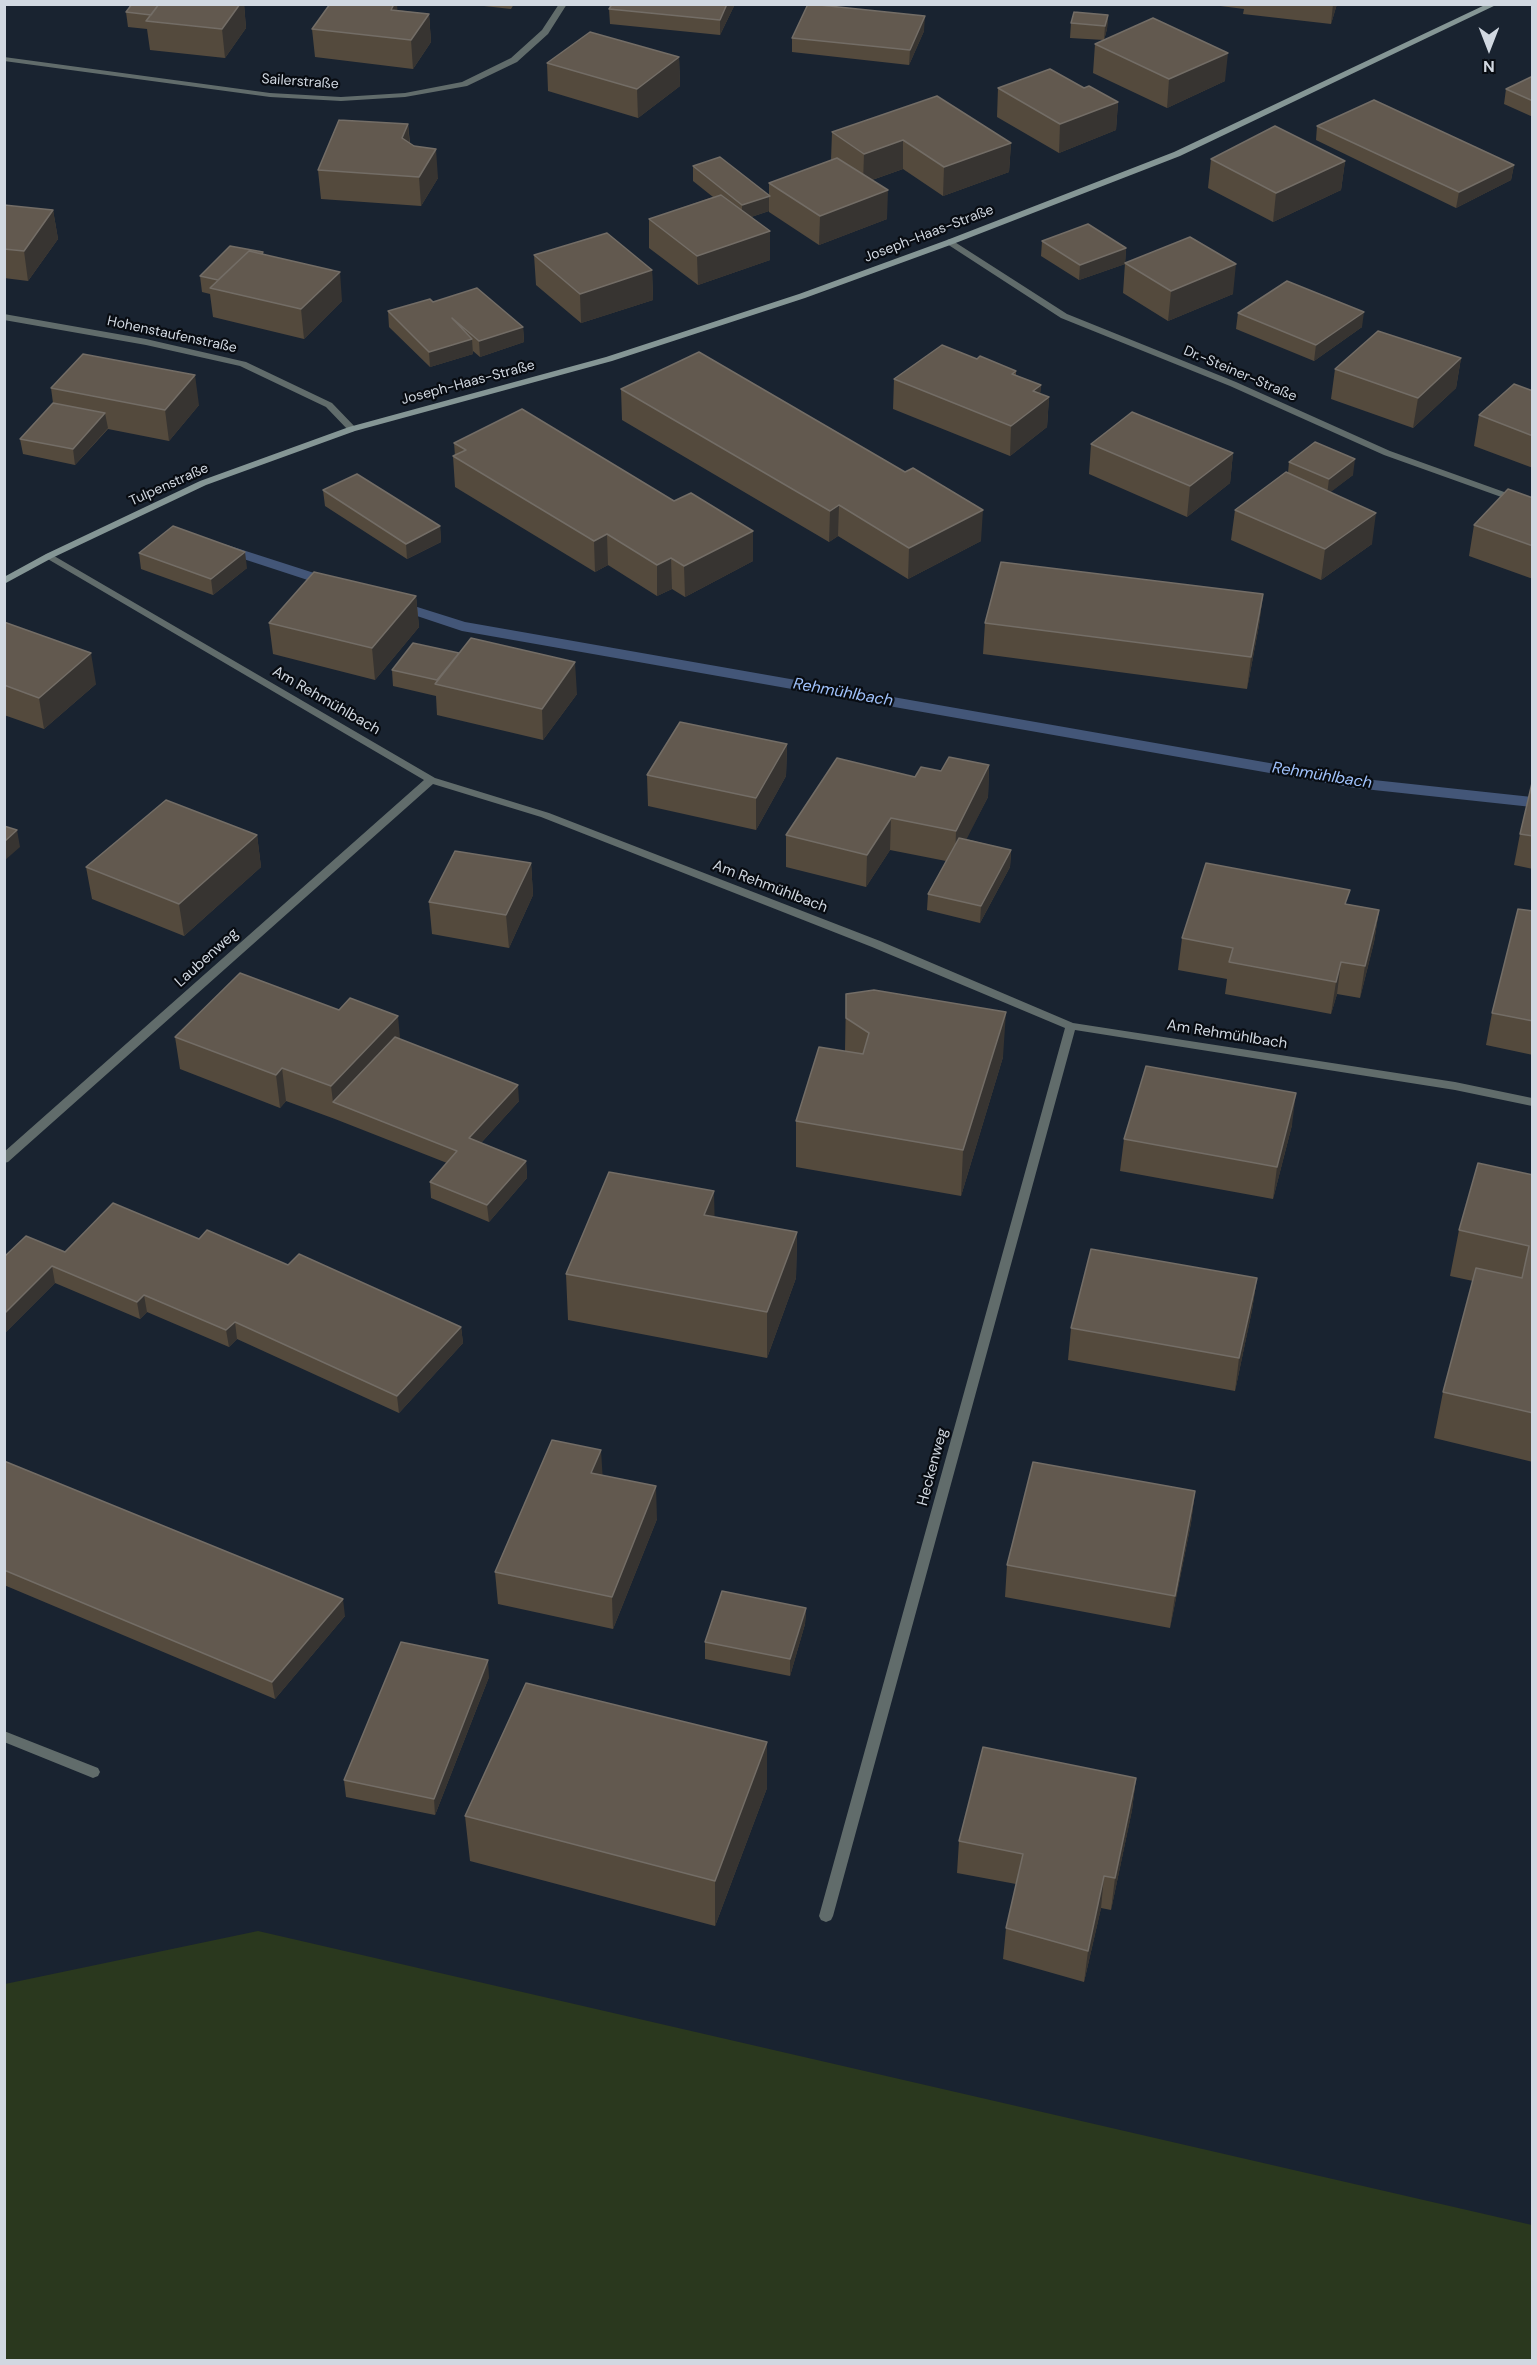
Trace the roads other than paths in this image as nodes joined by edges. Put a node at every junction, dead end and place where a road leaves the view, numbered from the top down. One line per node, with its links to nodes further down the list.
1 (563, 4): 3 (street, Sailerstraße)
2 (1494, 4): 4 (street, Joseph-Haas-Straße)
3 (4, 59)
4 (950, 242): 6 (street, Joseph-Haas-Straße); 7 (street, Dr.-Steiner-Straße)
5 (4, 317): 6 (street, Hohenstaufenstraße)
6 (352, 429): 8 (street, Tulpenstraße)
7 (1533, 504)
8 (49, 556): 9 (street, Tulpenstraße); 10 (street, Am Rehmühlbach)
9 (4, 581)
10 (430, 780): 11 (street, Am Rehmühlbach); 13 (street, Laubenweg)
11 (1071, 1026): 12 (street, Am Rehmühlbach); 16 (street, Heckenweg)
12 (1533, 1102)
13 (4, 1159)
14 (4, 1737): 15 (street)
15 (93, 1772)
16 (826, 1916)

